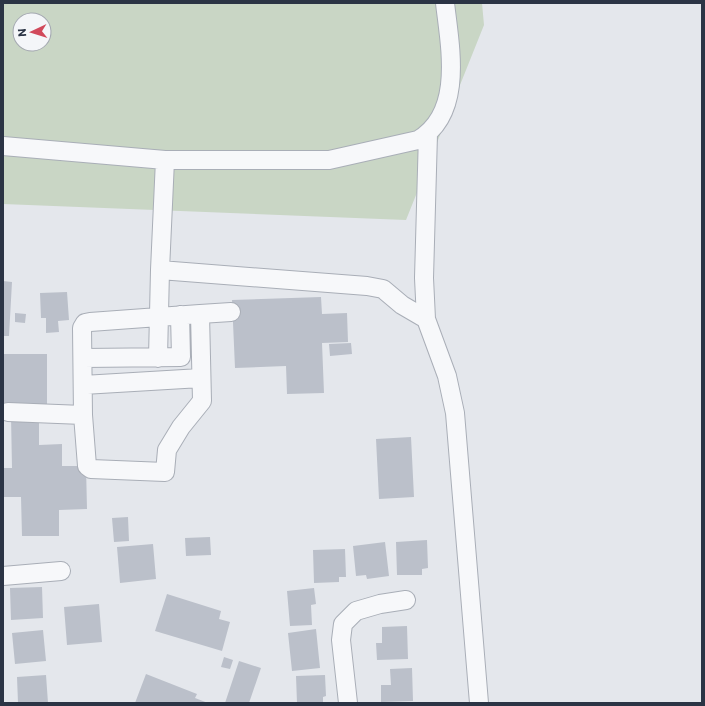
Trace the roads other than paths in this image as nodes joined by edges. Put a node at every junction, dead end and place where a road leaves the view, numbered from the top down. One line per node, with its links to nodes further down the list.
1 (446, 3): 2 (street)
2 (428, 134): 4 (street); 10 (street)
3 (3, 146): 4 (street)
4 (165, 160): 5 (street)
5 (160, 270): 9 (street); 10 (street)
6 (232, 312): 7 (street)
7 (200, 314): 8 (street); 13 (street)
8 (180, 315): 9 (street); 12 (street)
9 (158, 316): 11 (street); 12 (street)
10 (426, 319): 21 (street)
11 (83, 358): 12 (street); 14 (street)
12 (158, 358)
13 (201, 378): 14 (street); 16 (street)
14 (83, 385): 16 (street)
15 (8, 412): 16 (street)
16 (83, 415)
17 (62, 571): 18 (street)
18 (3, 576)
19 (406, 600): 20 (street)
20 (348, 703)
21 (479, 703)

